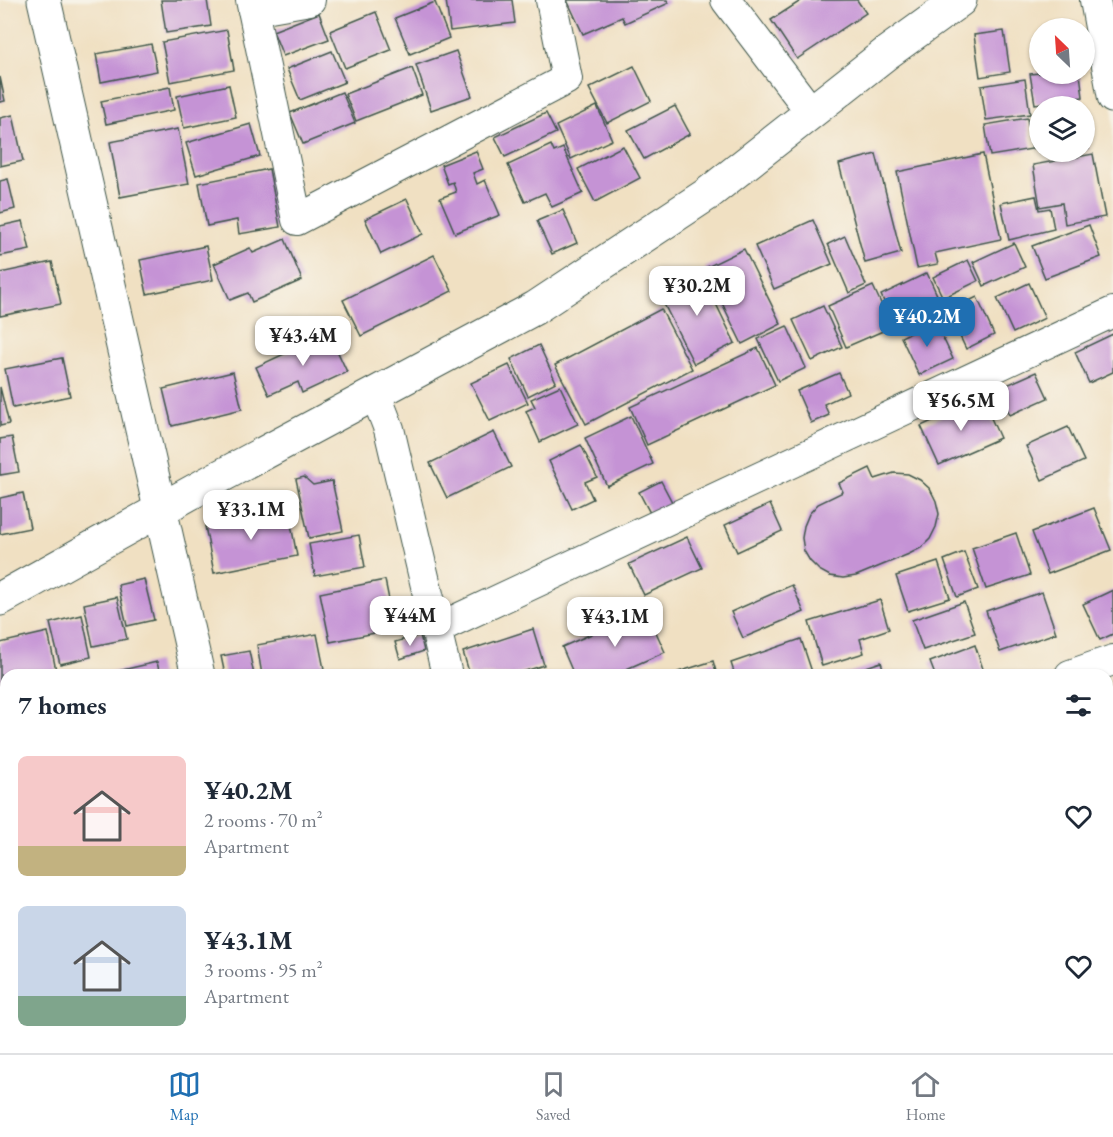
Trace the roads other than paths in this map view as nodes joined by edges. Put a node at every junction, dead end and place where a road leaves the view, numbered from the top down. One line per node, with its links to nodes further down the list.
1 (44, 0): 12 (street)
2 (310, 0): 7 (street)
3 (551, 0): 7 (street)
4 (726, 0): 9 (street)
5 (960, 0): 9 (street)
6 (1095, 0): 8 (street)
7 (252, 5)
8 (1113, 98)
9 (811, 112): 11 (street)
10 (1113, 312): 14 (street)
11 (375, 393): 12 (street); 14 (street)
12 (160, 510): 13 (street); 16 (street)
13 (0, 599)
14 (436, 629): 17 (street)
15 (1113, 660): 18 (street)
16 (197, 669)
17 (446, 669)
18 (1087, 669)

